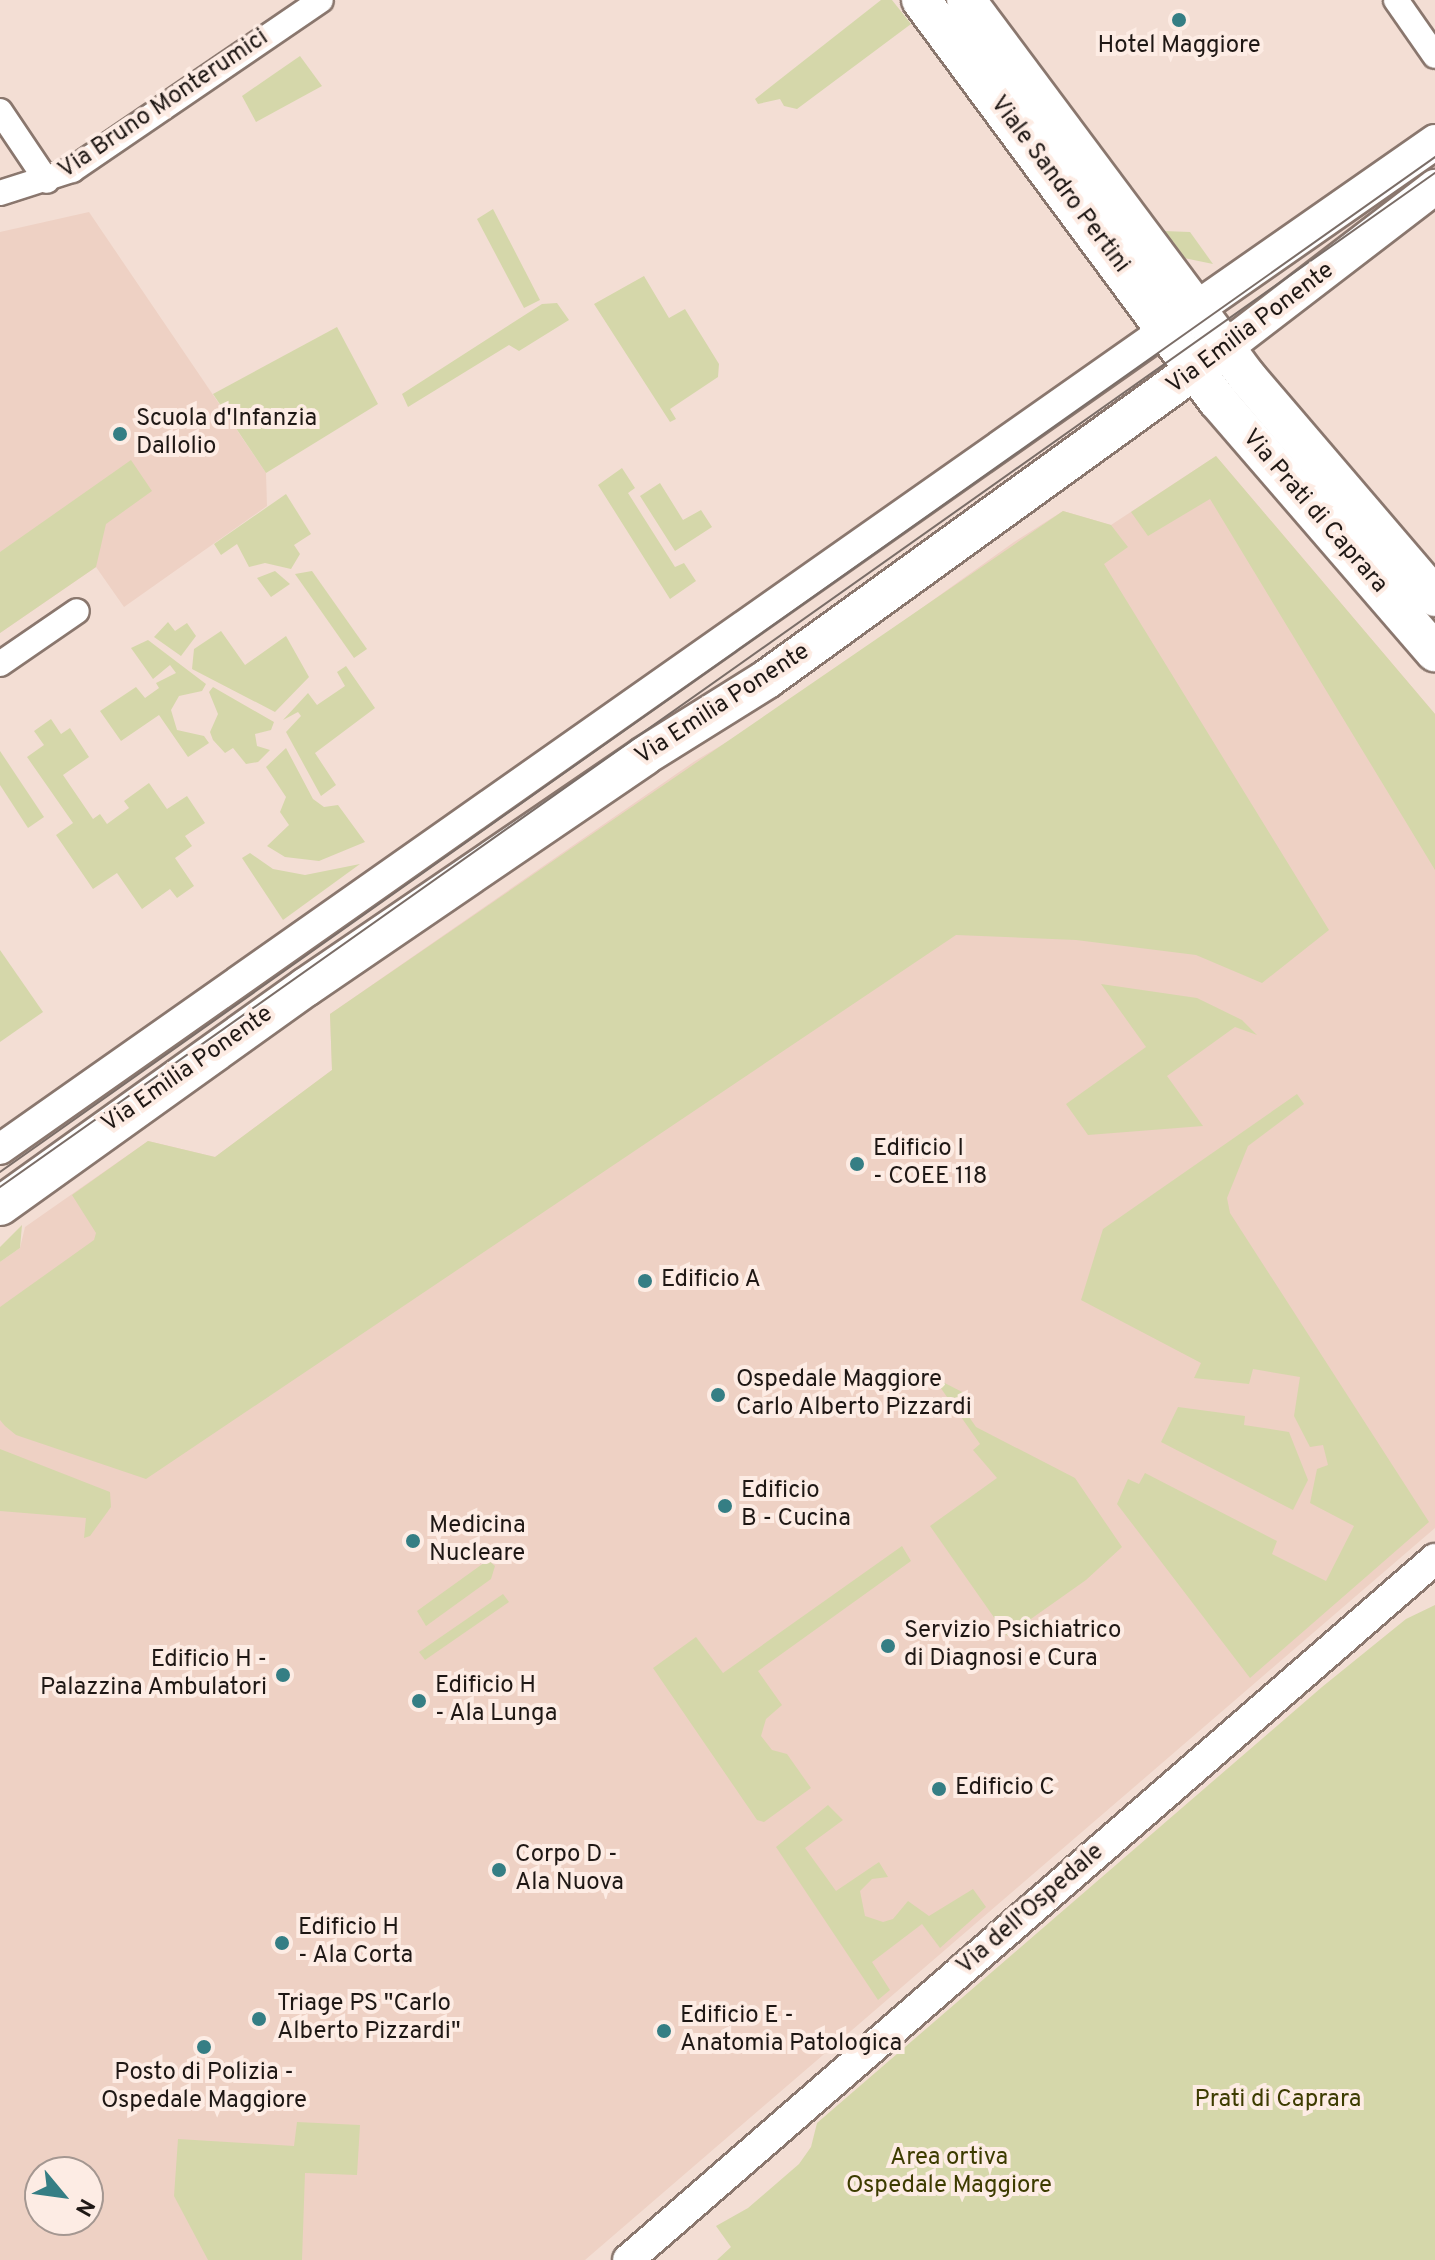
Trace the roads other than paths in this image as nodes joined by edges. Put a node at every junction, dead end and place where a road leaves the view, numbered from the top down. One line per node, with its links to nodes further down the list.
1 (321, 0): 8 (street, Via Bruno Monterumici)
2 (921, 0): 11 (main road, Viale Sandro Pertini)
3 (966, 0): 11 (main road, Viale Sandro Pertini)
4 (1396, 0): 5 (street)
5 (1435, 56)
6 (0, 111): 8 (street)
7 (1435, 142): 11 (main road, Via Emilia Ponente)
8 (47, 181): 10 (street, Via Bruno Monterumici)
9 (1435, 187): 12 (main road, Via Emilia Ponente)
10 (0, 193)
11 (1181, 320): 12 (main road, Viale Sandro Pertini); 13 (main road, Viale Sandro Pertini); 18 (street, Via Emilia Ponente)
12 (1225, 348): 13 (main road, Via Emilia Ponente); 14 (main road, Via Prati di Caprara)
13 (1195, 371): 16 (main road, Via Prati di Caprara); 19 (main road, Via Emilia Ponente)
14 (1435, 597)
15 (77, 611): 17 (street)
16 (1435, 652)
17 (0, 664)
18 (0, 1149): 19 (street)
19 (14, 1195)
20 (1435, 1559): 21 (street, Via dell'Ospedale)
21 (628, 2260)

